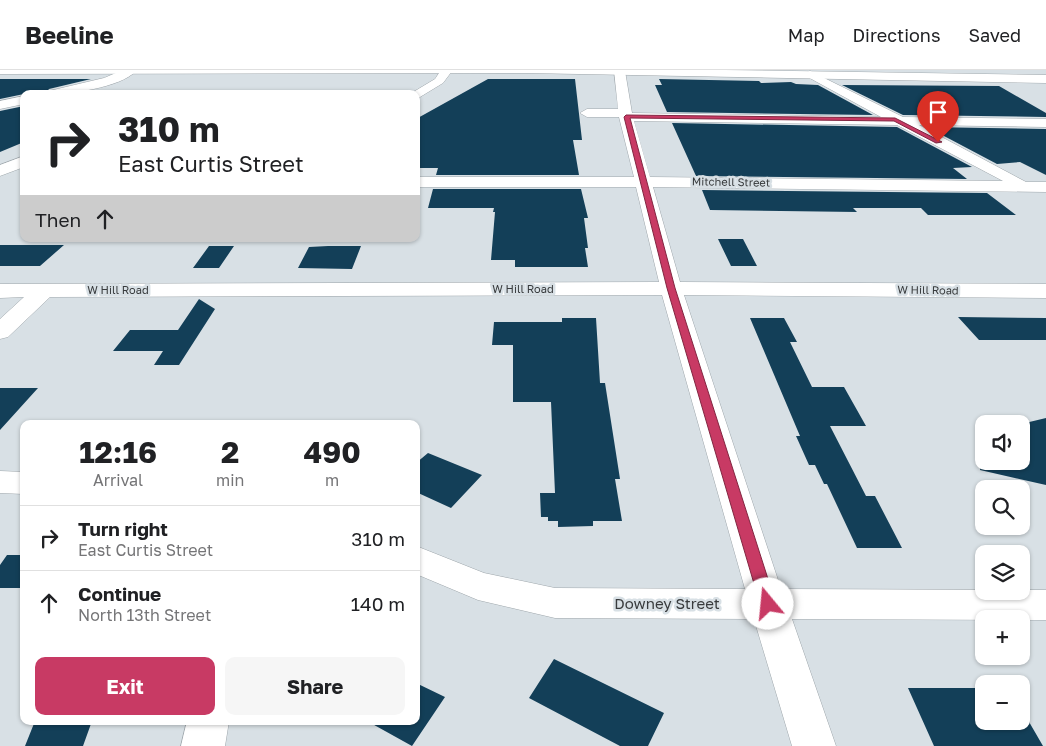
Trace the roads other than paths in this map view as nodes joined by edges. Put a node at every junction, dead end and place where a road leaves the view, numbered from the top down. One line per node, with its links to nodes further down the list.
1 (294, 70): 3 (street); 4 (street)
2 (0, 71): 3 (street)
3 (130, 71): 8 (street)
4 (446, 71): 5 (street); 9 (street)
5 (619, 71): 6 (street); 13 (street)
6 (810, 74): 7 (street); 14 (street)
7 (1046, 79)
8 (71, 90)
9 (420, 92)
10 (20, 101): 11 (street)
11 (0, 105)
12 (587, 113): 13 (street)
13 (626, 115): 14 (street); 21 (street)
14 (895, 120): 15 (street); 22 (street)
15 (1046, 123)
16 (20, 162): 17 (street)
17 (0, 171)
18 (0, 176): 19 (street)
19 (20, 178)
20 (420, 182): 21 (street, Mitchell Street)
21 (644, 182): 22 (street, Mitchell Street); 25 (street)
22 (1025, 186): 23 (street, Mitchell Street); 24 (street)
23 (1046, 187)
24 (1046, 198)
25 (671, 288): 27 (street, W Hill Road); 28 (street, W Hill Road); 33 (street)
26 (0, 291): 27 (street, W Hill Road)
27 (44, 291): 29 (street)
28 (1046, 291)
29 (0, 332)
30 (0, 482): 31 (street)
31 (20, 482)
32 (420, 561): 33 (street, Downey Street)
33 (768, 604): 34 (street, Downey Street); 37 (street)
34 (1046, 606)
35 (207, 725): 36 (street)
36 (203, 746)
37 (814, 746)

